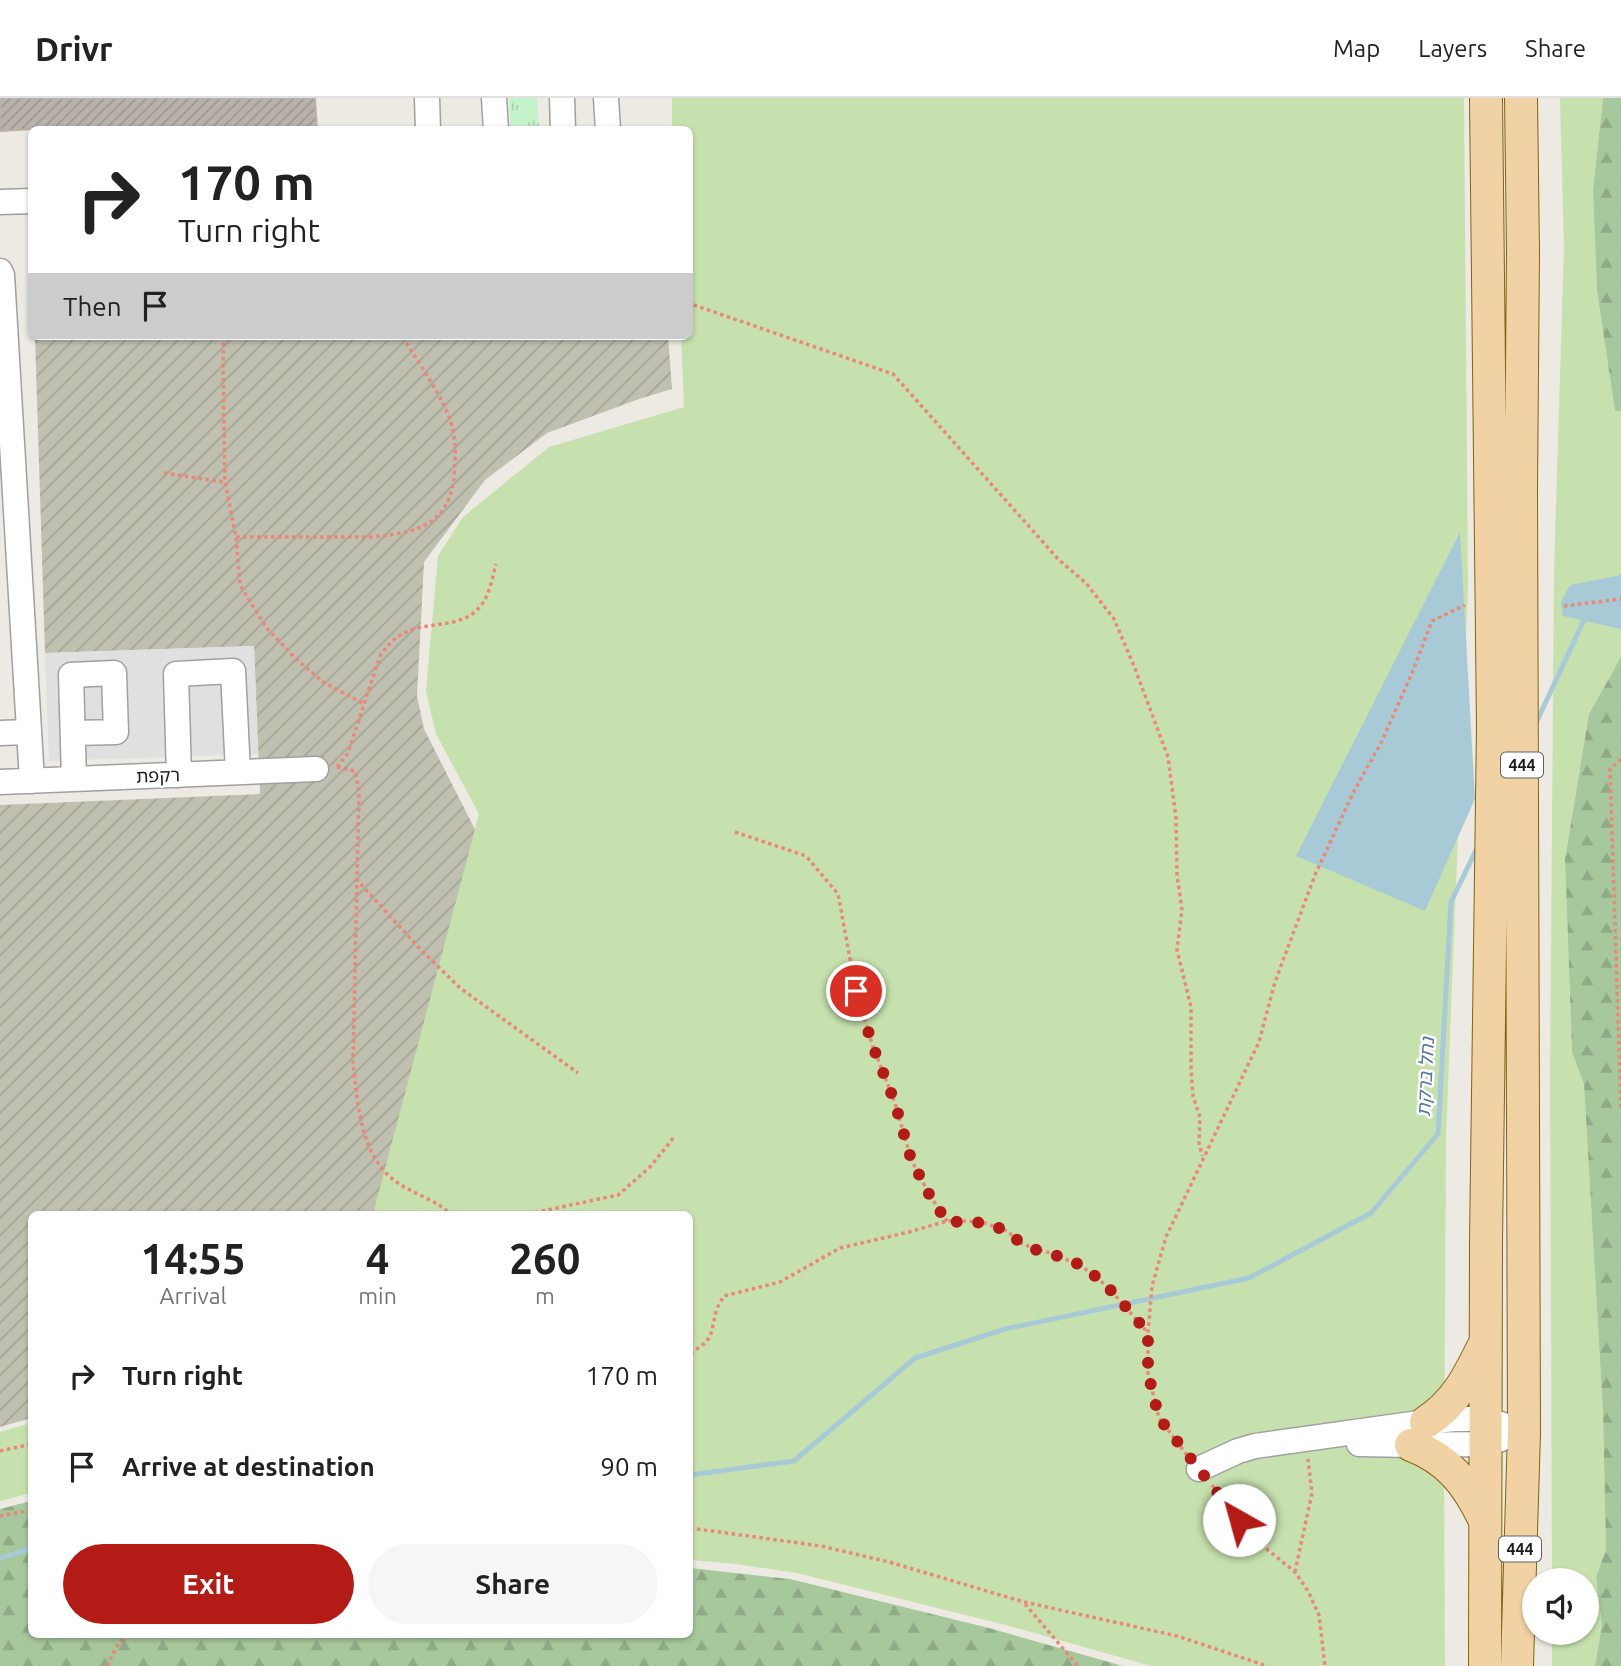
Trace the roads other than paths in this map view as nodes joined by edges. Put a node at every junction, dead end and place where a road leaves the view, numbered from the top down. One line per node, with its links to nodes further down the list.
1 (427, 98): 7 (street)
2 (494, 98): 8 (street)
3 (562, 98): 9 (street)
4 (606, 98): 10 (street)
5 (1486, 98): 23 (main road, 444)
6 (1521, 98): 25 (main road, 444)
7 (428, 126)
8 (496, 126)
9 (563, 126)
10 (608, 126)
11 (28, 201): 12 (street)
12 (0, 202)
13 (0, 271): 14 (street)
14 (29, 732): 15 (street); 21 (street)
15 (0, 733)
16 (73, 733): 20 (street)
17 (326, 768): 18 (street, רקפת)
18 (239, 772): 19 (street, רקפת); 19 (street)
19 (179, 775): 20 (street, רקפת)
20 (74, 779): 21 (street, רקפת)
21 (32, 781): 22 (street, רקפת)
22 (0, 782)
23 (1486, 1342): 24 (main road, 444); 26 (main road)
24 (1485, 1431): 25 (street); 26 (street); 29 (main road, 444)
25 (1524, 1432): 31 (main road, 444)
26 (1418, 1434): 27 (street); 27 (street); 29 (main road)
27 (1278, 1442): 28 (street)
28 (1199, 1469)
29 (1485, 1522): 30 (main road, 444)
30 (1485, 1666)
31 (1517, 1666)

